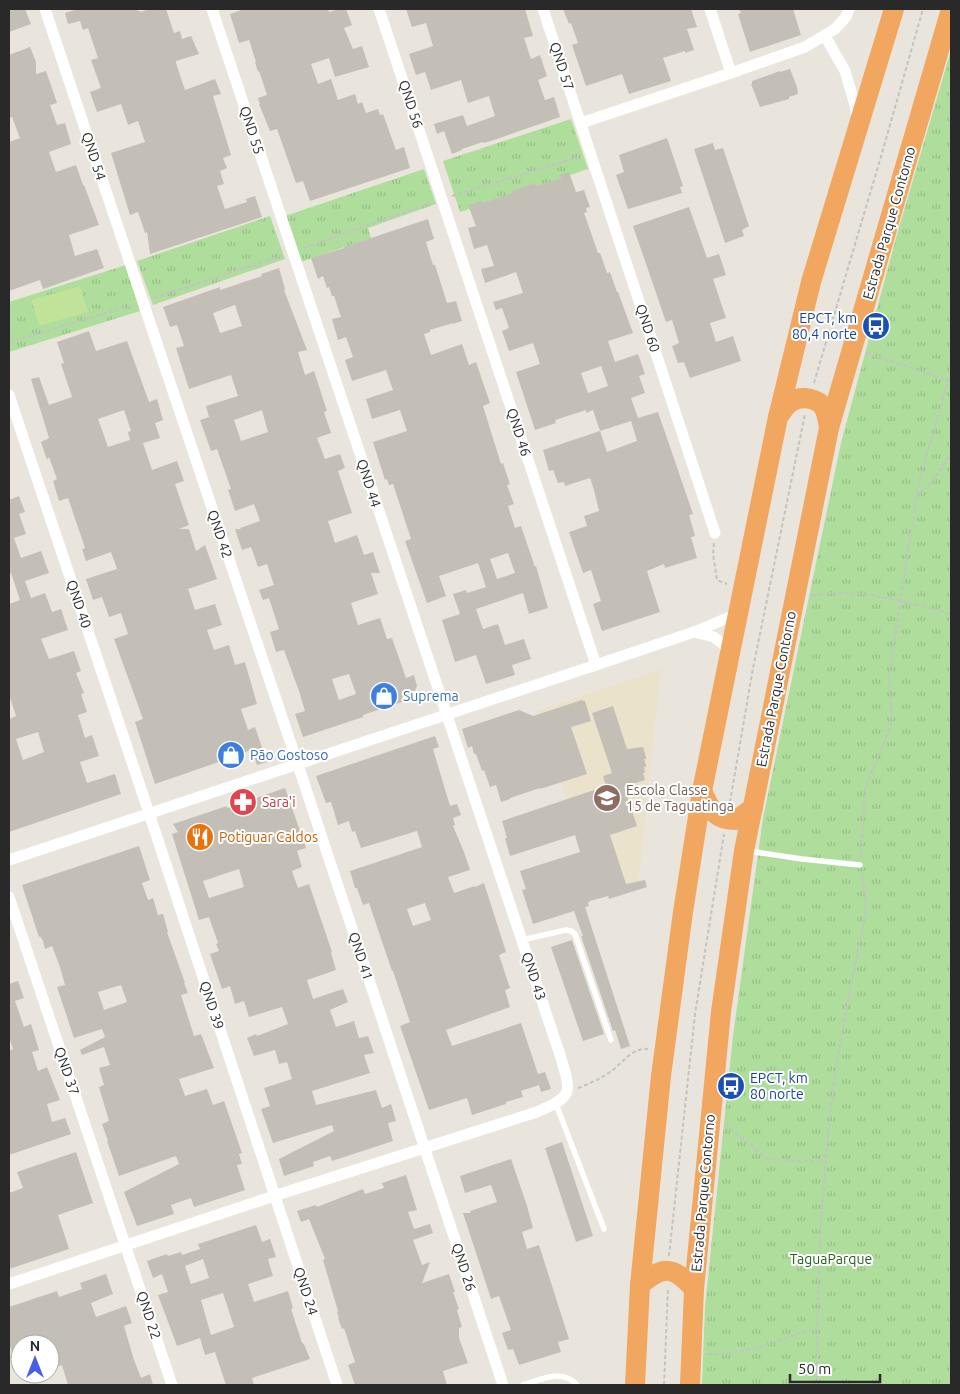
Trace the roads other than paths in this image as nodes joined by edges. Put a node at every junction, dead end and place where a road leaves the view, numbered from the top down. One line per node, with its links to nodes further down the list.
1 (45, 9): 15 (street, QND 54)
2 (212, 9): 14 (street, QND 55)
3 (379, 9): 13 (street, QND 56)
4 (543, 9): 11 (street, QND 57)
5 (710, 9): 10 (street)
6 (849, 9): 9 (street)
7 (894, 9): 12 (highway)
8 (951, 9): 18 (highway, Estrada Parque Contorno)
9 (825, 36): 10 (street); 12 (street)
10 (731, 73): 11 (street)
11 (580, 123): 19 (street, QND 60)
12 (858, 128): 17 (highway)
13 (442, 199): 23 (street, QND 46)
14 (292, 252): 24 (street, QND 44)
15 (143, 302): 25 (street, QND 42)
16 (9, 395): 28 (street, QND 40)
17 (778, 417): 18 (highway); 20 (highway)
18 (830, 428): 27 (highway, Estrada Parque Contorno)
19 (715, 533)
20 (737, 614): 21 (street); 22 (highway)
21 (694, 632): 22 (street); 23 (street)
22 (730, 650): 26 (highway)
23 (596, 666): 24 (street)
24 (446, 714): 25 (street); 33 (street, QND 43)
25 (298, 765): 28 (street); 36 (street, QND 41)
26 (702, 791): 27 (highway); 41 (highway)
27 (752, 808): 29 (highway, Estrada Parque Contorno)
28 (149, 813): 30 (street); 37 (street, QND 39)
29 (744, 851): 31 (lane); 42 (highway, Estrada Parque Contorno)
30 (9, 860)
31 (860, 865)
32 (9, 897): 39 (street, QND 37)
33 (522, 940): 34 (lane); 35 (street, QND 43)
34 (611, 1040)
35 (556, 1104): 36 (street); 38 (lane)
36 (425, 1148): 37 (street); 45 (street, QND 26)
37 (274, 1196): 39 (street); 44 (street, QND 24)
38 (604, 1230)
39 (126, 1245): 40 (street); 43 (street, QND 22)
40 (9, 1284)
41 (640, 1285): 42 (highway); 48 (highway)
42 (694, 1289): 49 (highway, Estrada Parque Contorno)
43 (172, 1385)
44 (337, 1385)
45 (503, 1385)
46 (523, 1385): 47 (lane)
47 (576, 1385)
48 (635, 1385)
49 (690, 1385)

